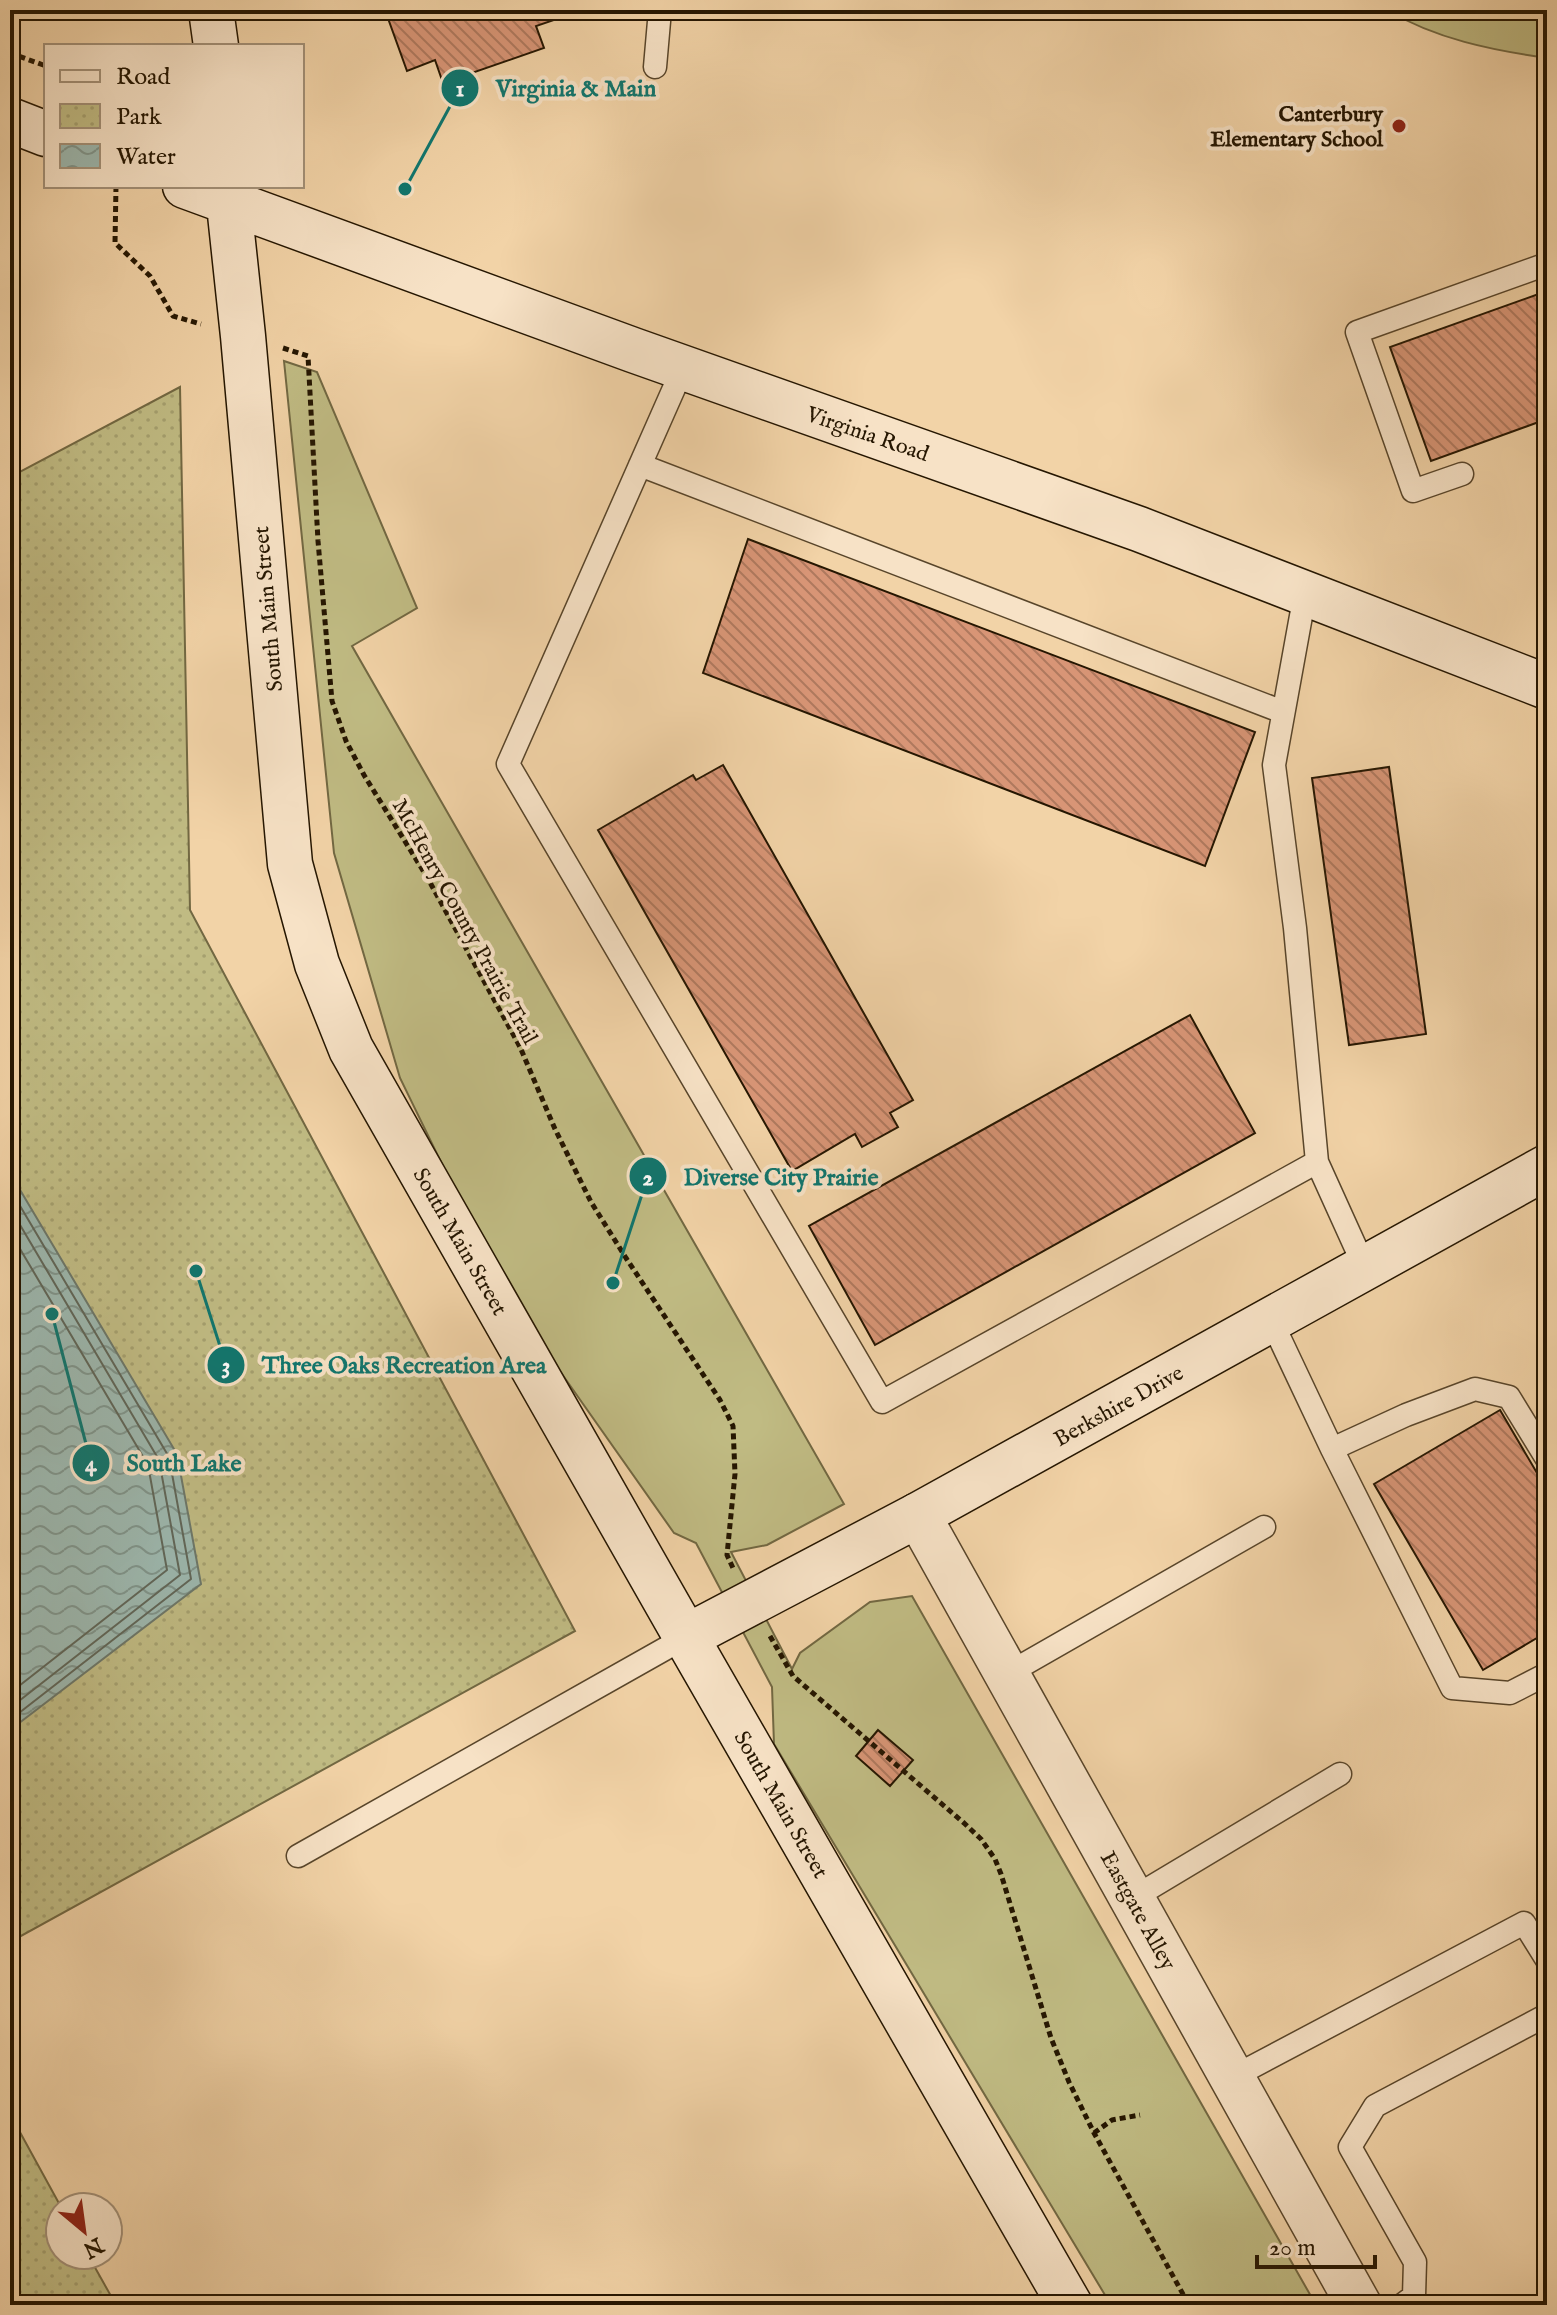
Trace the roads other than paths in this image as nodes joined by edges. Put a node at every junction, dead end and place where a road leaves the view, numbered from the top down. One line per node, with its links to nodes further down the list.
1 (211, 10): 3 (street)
2 (660, 10): 4 (lane)
3 (216, 44)
4 (655, 67)
5 (10, 120): 6 (street)
6 (44, 133)
7 (197, 188): 8 (street, Virginia Road)
8 (227, 193): 10 (street, Virginia Road); 24 (street, South Main Street)
9 (1547, 264): 12 (lane)
10 (683, 368): 11 (lane); 13 (street, Virginia Road)
11 (640, 465): 15 (lane); 16 (lane)
12 (1462, 474)
13 (1305, 594): 14 (street, Virginia Road); 15 (lane)
14 (1547, 687)
15 (1283, 712): 16 (lane)
16 (1317, 1162): 18 (lane)
17 (1547, 1167): 18 (street, Berkshire Drive)
18 (1365, 1268): 19 (street, Berkshire Drive)
19 (1271, 1320): 20 (lane); 22 (street, Berkshire Drive)
20 (1332, 1449): 21 (lane); 26 (lane)
21 (1547, 1459)
22 (918, 1515): 24 (street, Berkshire Drive); 25 (street, Eastgate Alley)
23 (1264, 1527): 25 (lane)
24 (686, 1637): 28 (lane); 33 (street, South Main Street)
25 (1007, 1674): 29 (street, Eastgate Alley)
26 (1547, 1674)
27 (1340, 1774): 29 (lane)
28 (298, 1856)
29 (1133, 1898): 32 (street, Eastgate Alley)
30 (1547, 1960): 32 (lane)
31 (1547, 2015): 35 (lane)
32 (1233, 2077): 34 (street, Eastgate Alley)
33 (1070, 2305)
34 (1359, 2305)
35 (1402, 2305)

